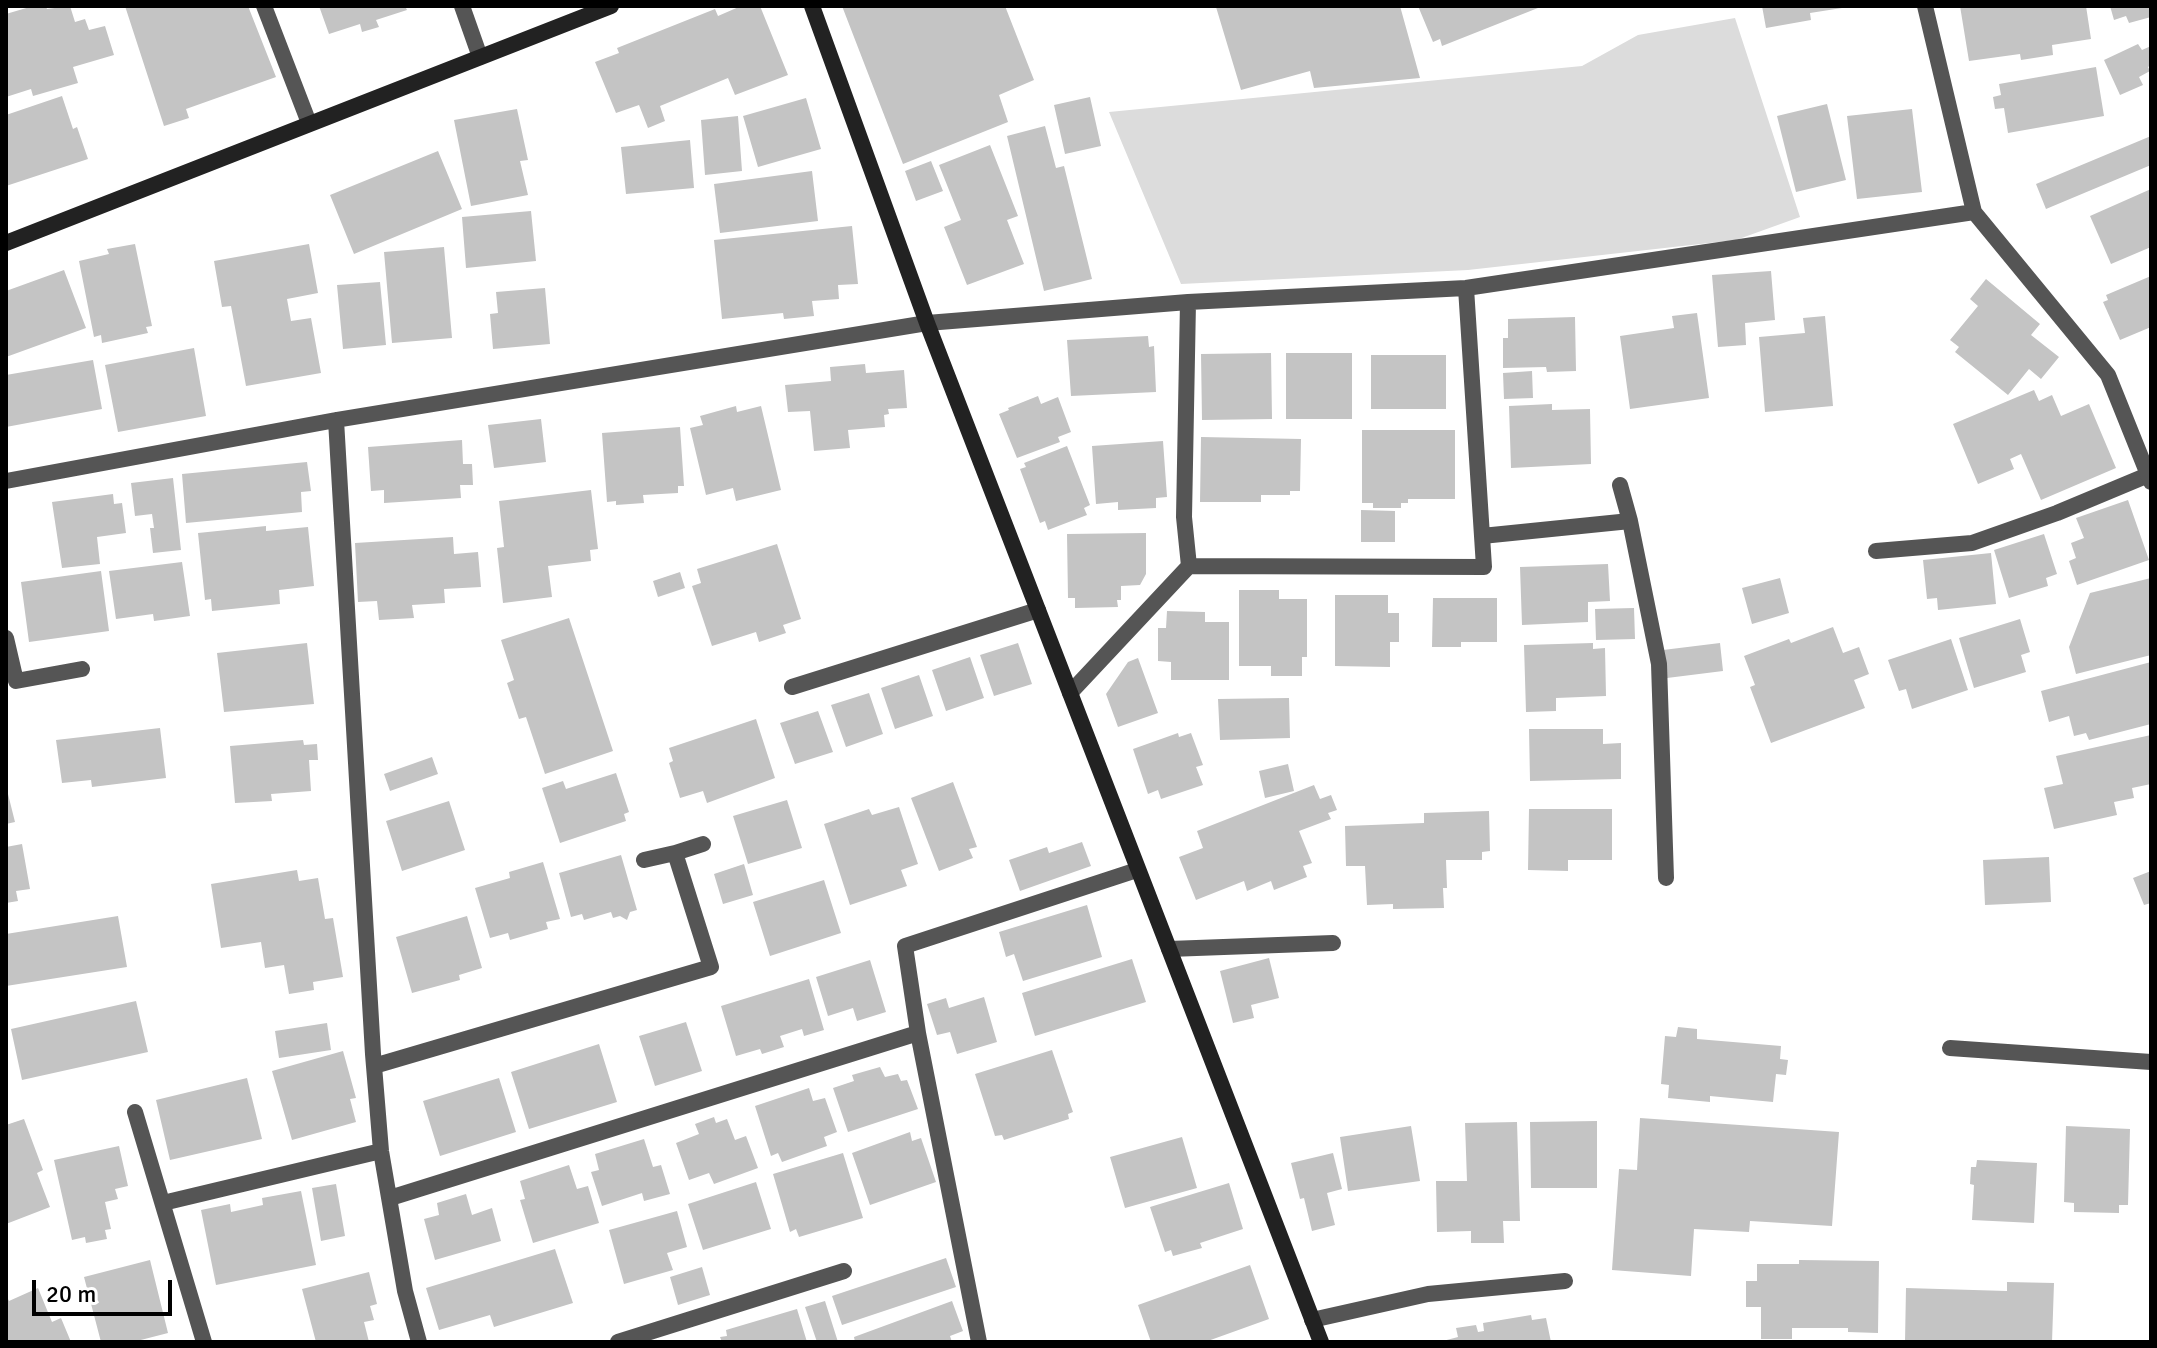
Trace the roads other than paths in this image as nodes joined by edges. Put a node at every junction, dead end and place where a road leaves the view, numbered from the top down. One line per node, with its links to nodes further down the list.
1 (264, 6): 7 (street)
2 (462, 6): 6 (street)
3 (611, 6): 6 (street)
4 (812, 6): 12 (street)
5 (1925, 6): 8 (street)
6 (480, 57): 7 (street)
7 (309, 123): 9 (street)
8 (1974, 212): 10 (street); 14 (street)
9 (6, 243)
10 (1466, 288): 11 (street); 18 (street)
11 (1188, 302): 12 (street); 20 (street)
12 (927, 323): 13 (street); 21 (street)
13 (336, 420): 15 (street); 36 (street)
14 (2150, 479): 19 (street)
15 (6, 481)
16 (1620, 485): 17 (street)
17 (1630, 521): 18 (street); 30 (street)
18 (1482, 536): 20 (street)
19 (1876, 551)
20 (1189, 566): 25 (street)
21 (1038, 610): 24 (street); 25 (street)
22 (6, 638): 23 (street)
23 (82, 669)
24 (792, 687)
25 (1070, 693): 29 (street)
26 (703, 844): 27 (street)
27 (675, 853): 28 (street); 36 (street)
28 (644, 860)
29 (1137, 870): 32 (street); 33 (street)
30 (1666, 878)
31 (1333, 943): 32 (street)
32 (1169, 949): 43 (street)
33 (918, 1033): 39 (street); 47 (street)
34 (1950, 1048): 35 (street)
35 (2151, 1062)
36 (374, 1066): 38 (street)
37 (135, 1112): 40 (street)
38 (381, 1151): 39 (street); 40 (street)
39 (390, 1198): 45 (street)
40 (163, 1203): 44 (street)
41 (844, 1271): 46 (street)
42 (1565, 1281): 43 (street)
43 (1312, 1320): 48 (street)
44 (204, 1342)
45 (419, 1342)
46 (618, 1342)
47 (979, 1342)
48 (1321, 1342)

